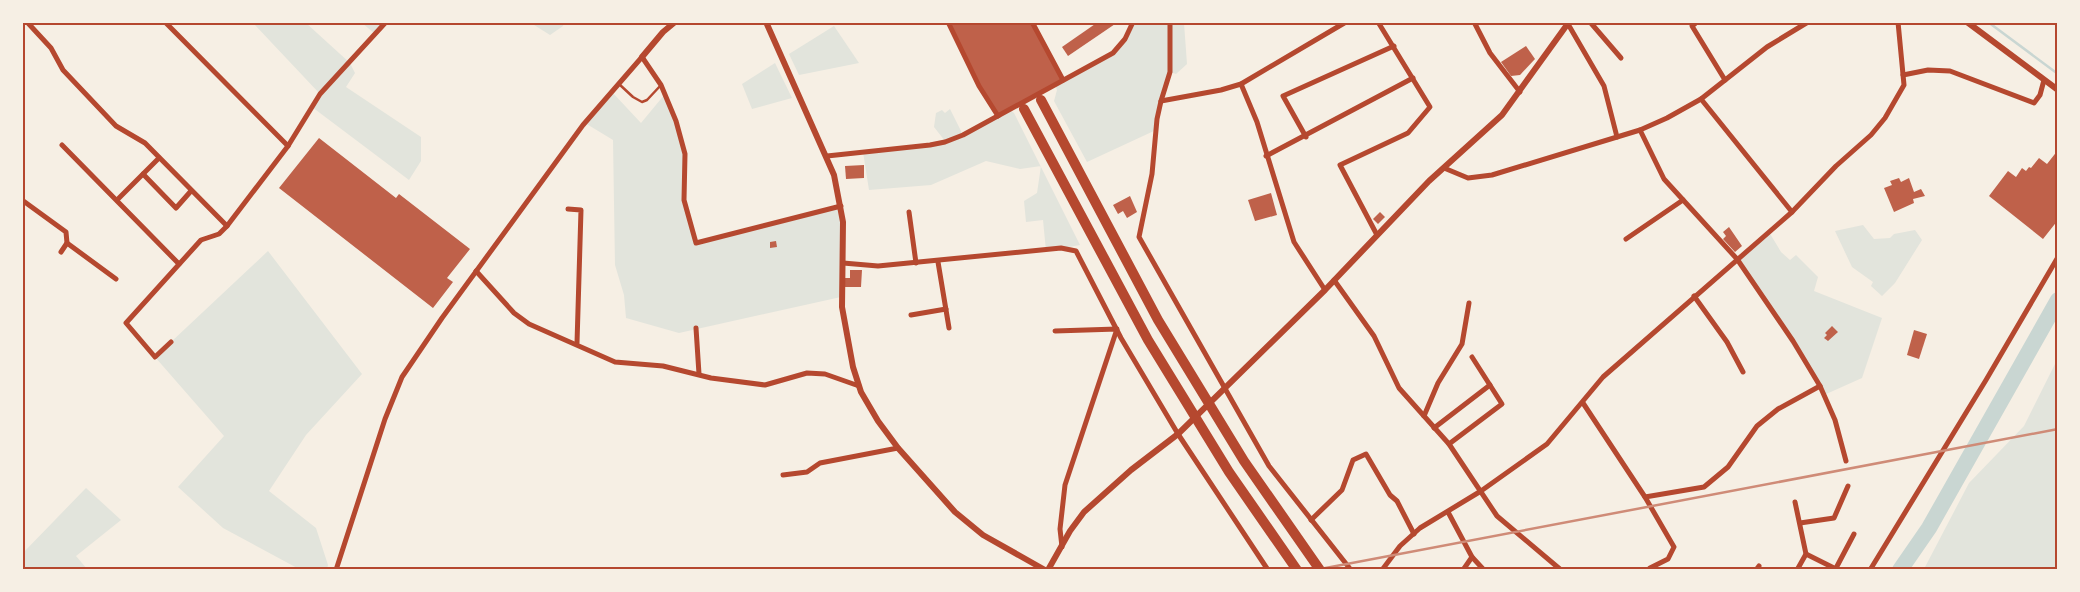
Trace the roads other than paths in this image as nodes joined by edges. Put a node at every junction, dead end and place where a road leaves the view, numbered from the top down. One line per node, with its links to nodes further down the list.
1 (28, 22): 44 (street)
2 (165, 22): 41 (street)
3 (386, 22): 41 (street)
4 (675, 22): 20 (street)
5 (766, 22): 42 (street)
6 (948, 22): 36 (street)
7 (1032, 22): 24 (street)
8 (1133, 22): 24 (street)
9 (1170, 22): 34 (street)
10 (1346, 22): 28 (street)
11 (1378, 22): 19 (street)
12 (1474, 22): 31 (street)
13 (1590, 22): 21 (street)
14 (1697, 22): 25 (street)
15 (1808, 22): 25 (street)
16 (1898, 22): 22 (street)
17 (1967, 22): 26 (street)
18 (1568, 23): 31 (street); 39 (street)
19 (1394, 46): 23 (street); 38 (street)
20 (642, 56): 27 (street); 29 (street)
21 (1621, 58)
22 (1903, 75): 26 (street); 54 (street)
23 (1413, 78): 38 (street); 56 (street)
24 (1063, 80): 36 (street)
25 (1726, 80): 32 (street)
26 (2044, 80): 30 (street)
27 (619, 84): 29 (lane); 66 (street)
28 (1241, 84): 34 (street); 43 (street)
29 (661, 86): 51 (street)
30 (2058, 90)
31 (1520, 92): 45 (street)
32 (1701, 99): 37 (street); 54 (street)
33 (1041, 100): 113 (highway)
34 (1161, 101): 86 (street)
35 (1024, 109): 112 (highway)
36 (998, 116): 42 (street)
37 (1640, 130): 39 (street); 50 (street)
38 (1306, 137): 43 (street)
39 (1617, 137): 45 (street)
40 (62, 145): 49 (street)
41 (288, 146): 55 (street)
42 (827, 156): 51 (street)
43 (1266, 156): 69 (street)
44 (159, 158): 46 (street); 47 (street)
45 (1444, 168): 56 (street)
46 (143, 174): 47 (street); 49 (street)
47 (191, 191): 55 (street)
48 (22, 200): 58 (street)
49 (117, 200): 65 (street)
50 (1684, 200): 57 (street); 61 (street)
51 (841, 206): 63 (street)
52 (568, 209): 79 (street)
53 (909, 212): 64 (street)
54 (1792, 212): 61 (street)
55 (227, 226): 65 (street)
56 (1377, 235): 68 (street)
57 (1626, 239)
58 (67, 243): 59 (street); 67 (street)
59 (61, 252)
60 (2058, 257): 120 (street)
61 (1737, 259): 70 (street); 85 (street)
62 (938, 262): 64 (street); 72 (street); 76 (street)
63 (843, 263): 64 (street); 84 (street)
64 (916, 263)
65 (179, 264): 78 (street)
66 (476, 271): 79 (street); 109 (street)
67 (116, 279)
68 (1334, 280): 69 (street); 88 (street)
69 (1325, 290): 86 (street)
70 (1694, 296): 81 (street); 87 (street)
71 (1469, 303): 88 (street)
72 (946, 310): 73 (street); 75 (street)
73 (911, 315)
74 (696, 328): 82 (street)
75 (950, 328)
76 (1116, 329): 77 (street); 90 (street); 104 (street)
77 (1055, 331)
78 (171, 342)
79 (577, 343): 82 (street)
80 (1472, 357): 83 (street)
81 (1742, 372)
82 (699, 374): 84 (street)
83 (1490, 385): 89 (street); 91 (street)
84 (858, 386): 92 (street)
85 (1820, 386): 93 (street); 97 (street)
86 (1224, 388): 90 (street); 100 (street)
87 (1583, 403): 96 (street); 97 (street)
88 (1424, 416): 89 (street)
89 (1434, 428): 91 (street)
90 (1178, 434): 104 (street); 111 (street)
91 (1449, 444): 96 (street)
92 (898, 448): 94 (street); 110 (street)
93 (1846, 461)
94 (783, 474)
95 (1848, 486): 101 (street)
96 (1481, 491): 99 (street); 118 (street)
97 (1645, 497): 107 (street)
98 (1795, 502): 101 (street)
99 (1448, 512): 102 (street); 106 (street)
100 (1311, 520): 102 (street); 114 (street)
101 (1800, 523): 105 (street)
102 (1414, 534): 115 (street)
103 (1854, 534): 108 (street)
104 (1062, 547): 110 (street)
105 (1806, 554): 108 (street); 119 (street)
106 (1472, 557): 116 (street); 117 (street)
107 (1650, 568)
108 (1836, 569)
109 (336, 570)
110 (1046, 570)
111 (1268, 570)
112 (1297, 570)
113 (1320, 570)
114 (1351, 570)
115 (1382, 570)
116 (1463, 570)
117 (1484, 570)
118 (1561, 570)
119 (1797, 570)
120 (1870, 570)

